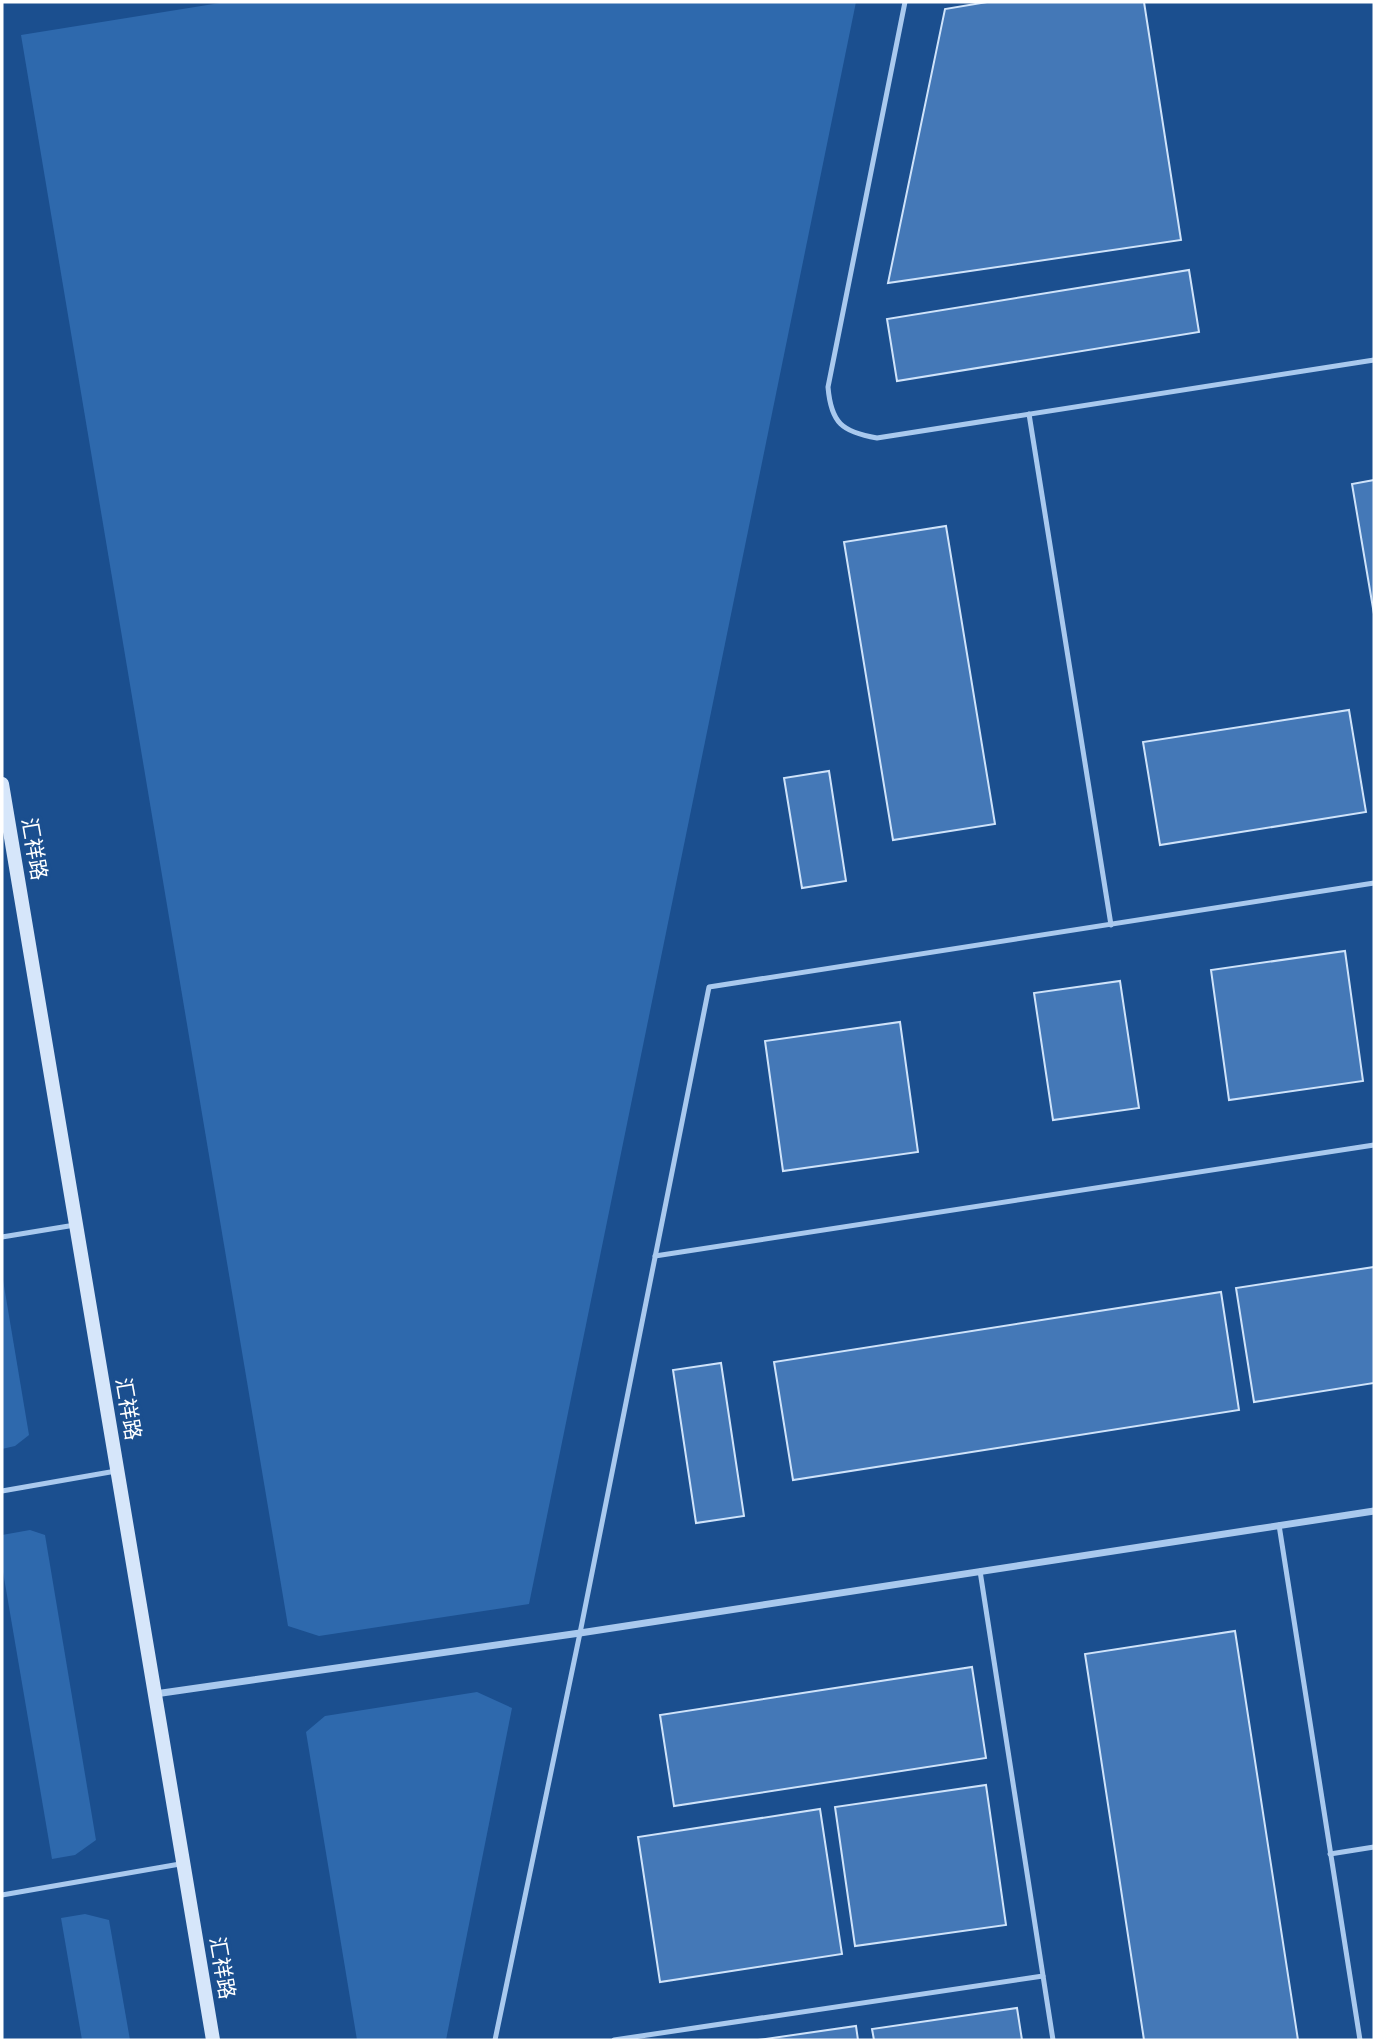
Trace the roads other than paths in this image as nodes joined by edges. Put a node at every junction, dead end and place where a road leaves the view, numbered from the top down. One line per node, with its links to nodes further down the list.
1 (905, 2): 3 (lane)
2 (1374, 360): 3 (lane)
3 (1028, 414): 6 (lane)
4 (2, 784): 8 (main road, 汇祥路)
5 (1374, 883): 6 (lane)
6 (1111, 925): 10 (lane)
7 (1374, 1145): 10 (lane)
8 (76, 1225): 9 (lane); 11 (main road, 汇祥路)
9 (2, 1237)
10 (655, 1256): 16 (lane)
11 (117, 1471): 12 (lane); 17 (main road, 汇祥路)
12 (2, 1491)
13 (1374, 1511): 14 (street)
14 (1279, 1525): 15 (street); 19 (lane)
15 (980, 1571): 16 (street); 22 (lane)
16 (580, 1633): 17 (street); 24 (lane)
17 (155, 1694): 20 (main road, 汇祥路)
18 (1374, 1847): 19 (lane)
19 (1331, 1854): 27 (lane)
20 (183, 1864): 21 (lane); 23 (main road, 汇祥路)
21 (2, 1895)
22 (1043, 1976): 25 (lane); 26 (lane)
23 (213, 2040)
24 (495, 2040)
25 (614, 2040)
26 (1053, 2040)
27 (1360, 2040)

